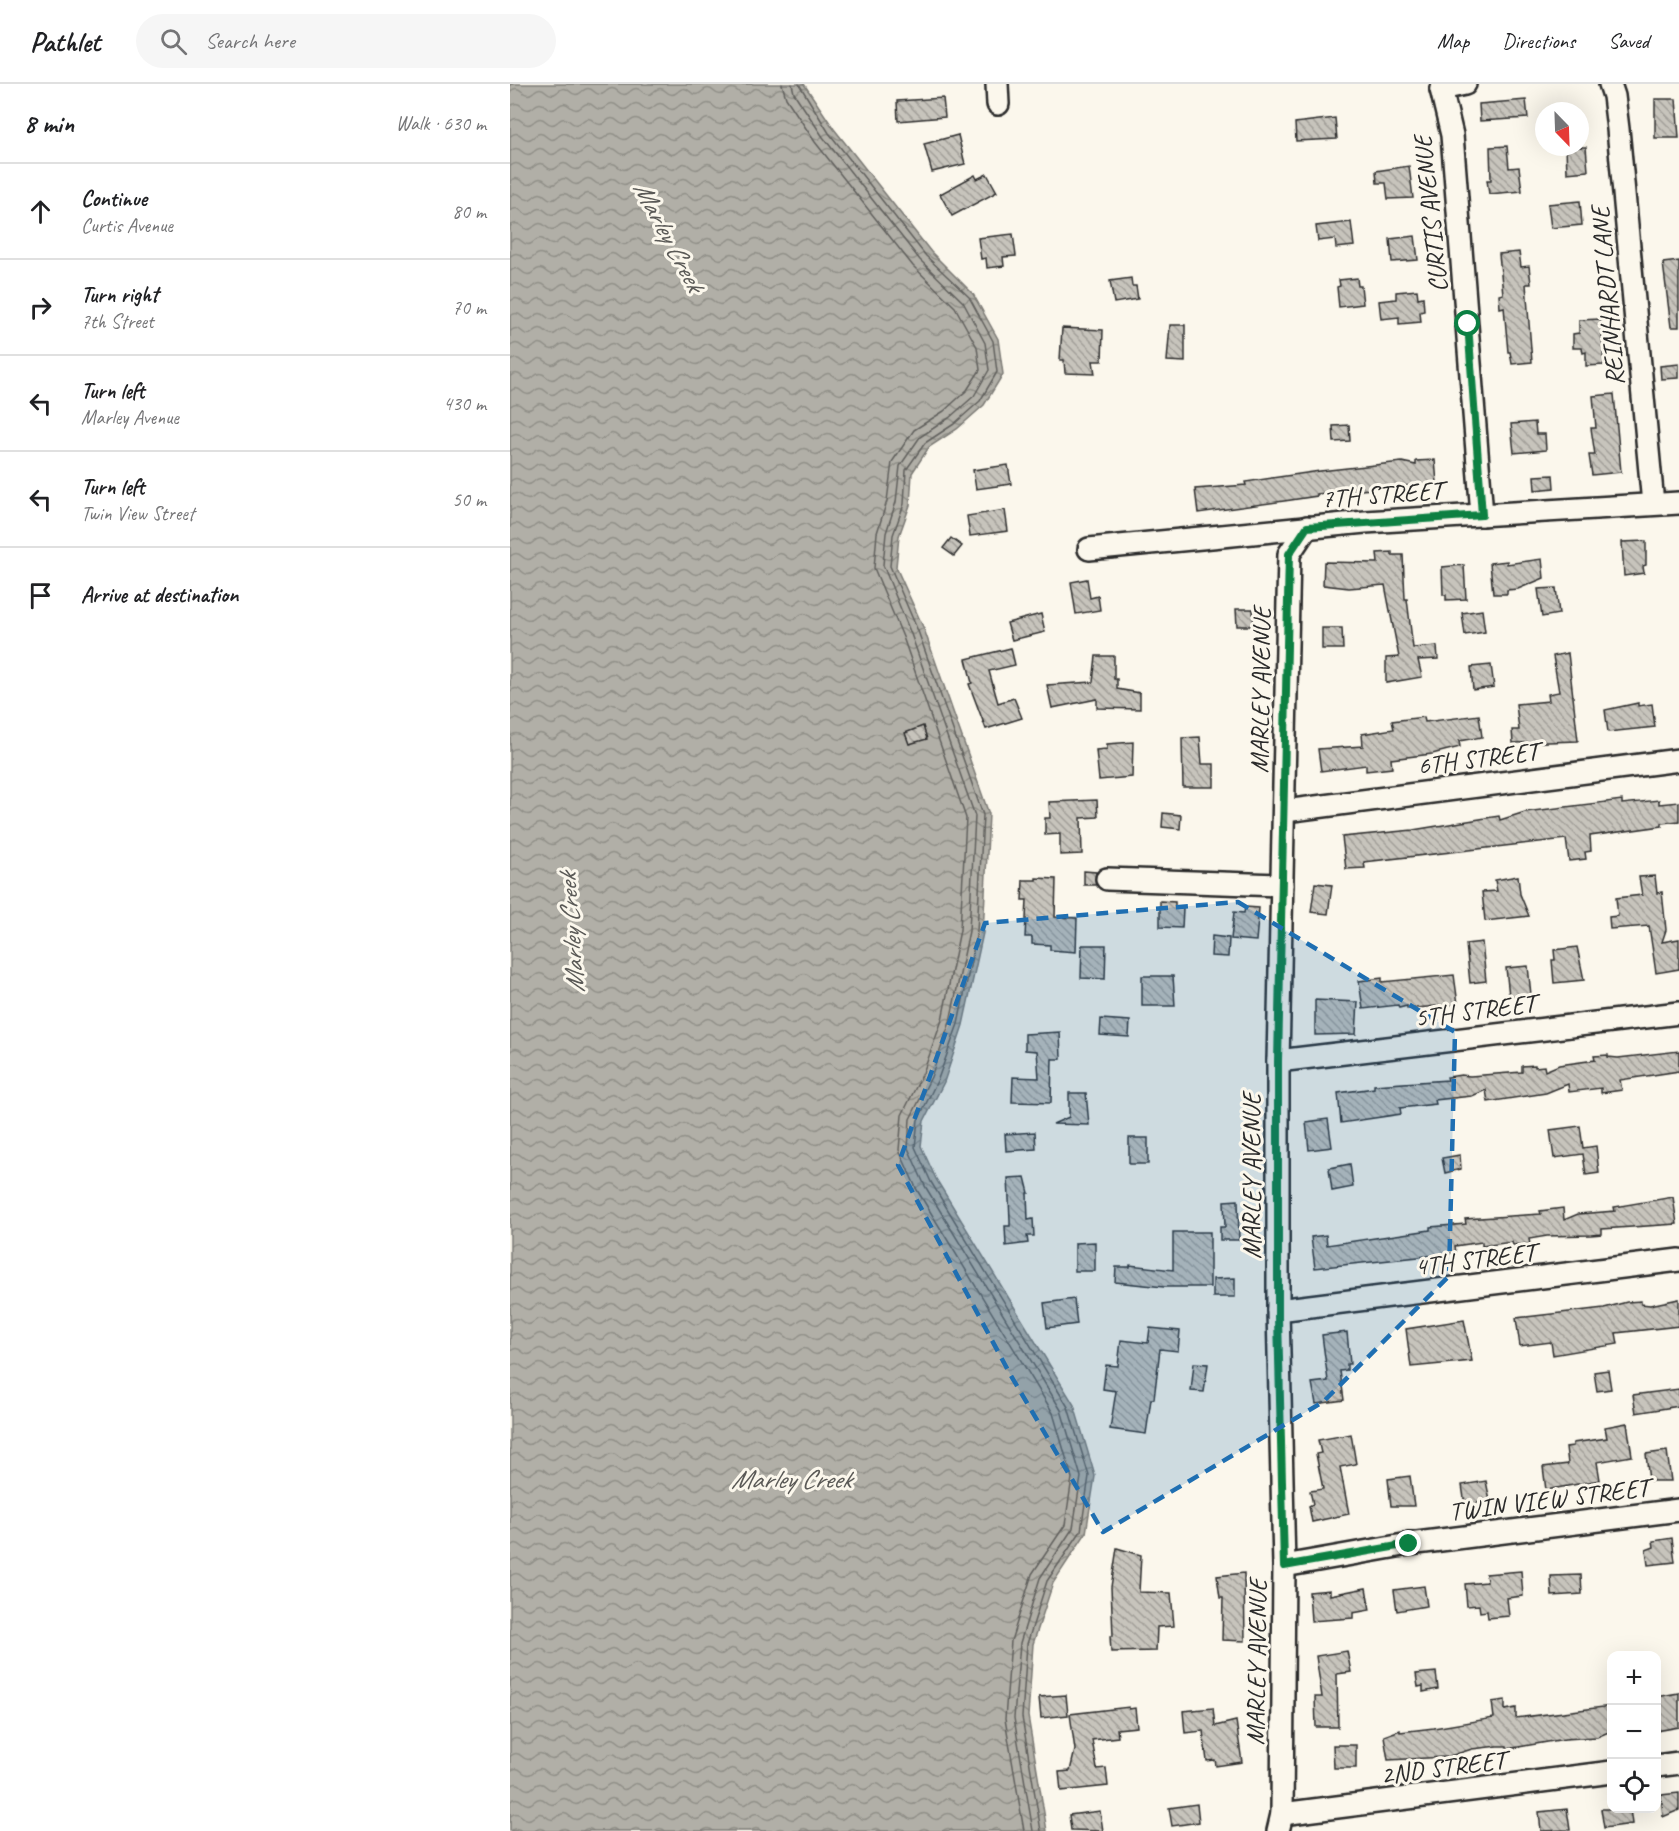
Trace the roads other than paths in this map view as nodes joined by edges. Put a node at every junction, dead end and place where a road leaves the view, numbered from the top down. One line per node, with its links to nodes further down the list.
1 (1465, 84): 3 (street)
2 (1610, 84): 5 (street, REINHARDT LANE)
3 (1437, 86): 6 (street, CURTIS AVENUE)
4 (1679, 503): 5 (street, 7TH STREET)
5 (1653, 504): 6 (street, 7TH STREET)
6 (1482, 515): 7 (street, 7TH STREET)
7 (1307, 527): 8 (street, 7TH STREET); 10 (street, MARLEY AVENUE)
8 (1089, 549)
9 (1679, 760): 10 (street, 6TH STREET)
10 (1285, 811): 12 (street, MARLEY AVENUE)
11 (1107, 879): 12 (street)
12 (1282, 885): 14 (street, MARLEY AVENUE)
13 (1679, 1013): 14 (street, 5TH STREET)
14 (1278, 1061): 16 (street, MARLEY AVENUE)
15 (1679, 1260): 16 (street, 4TH STREET)
16 (1278, 1310): 18 (street, MARLEY AVENUE)
17 (1679, 1510): 18 (street, TWIN VIEW STREET)
18 (1284, 1566): 22 (street, MARLEY AVENUE)
19 (1679, 1763): 20 (street)
20 (1661, 1765)
21 (1607, 1773): 22 (street, 2ND STREET)
22 (1280, 1822)

